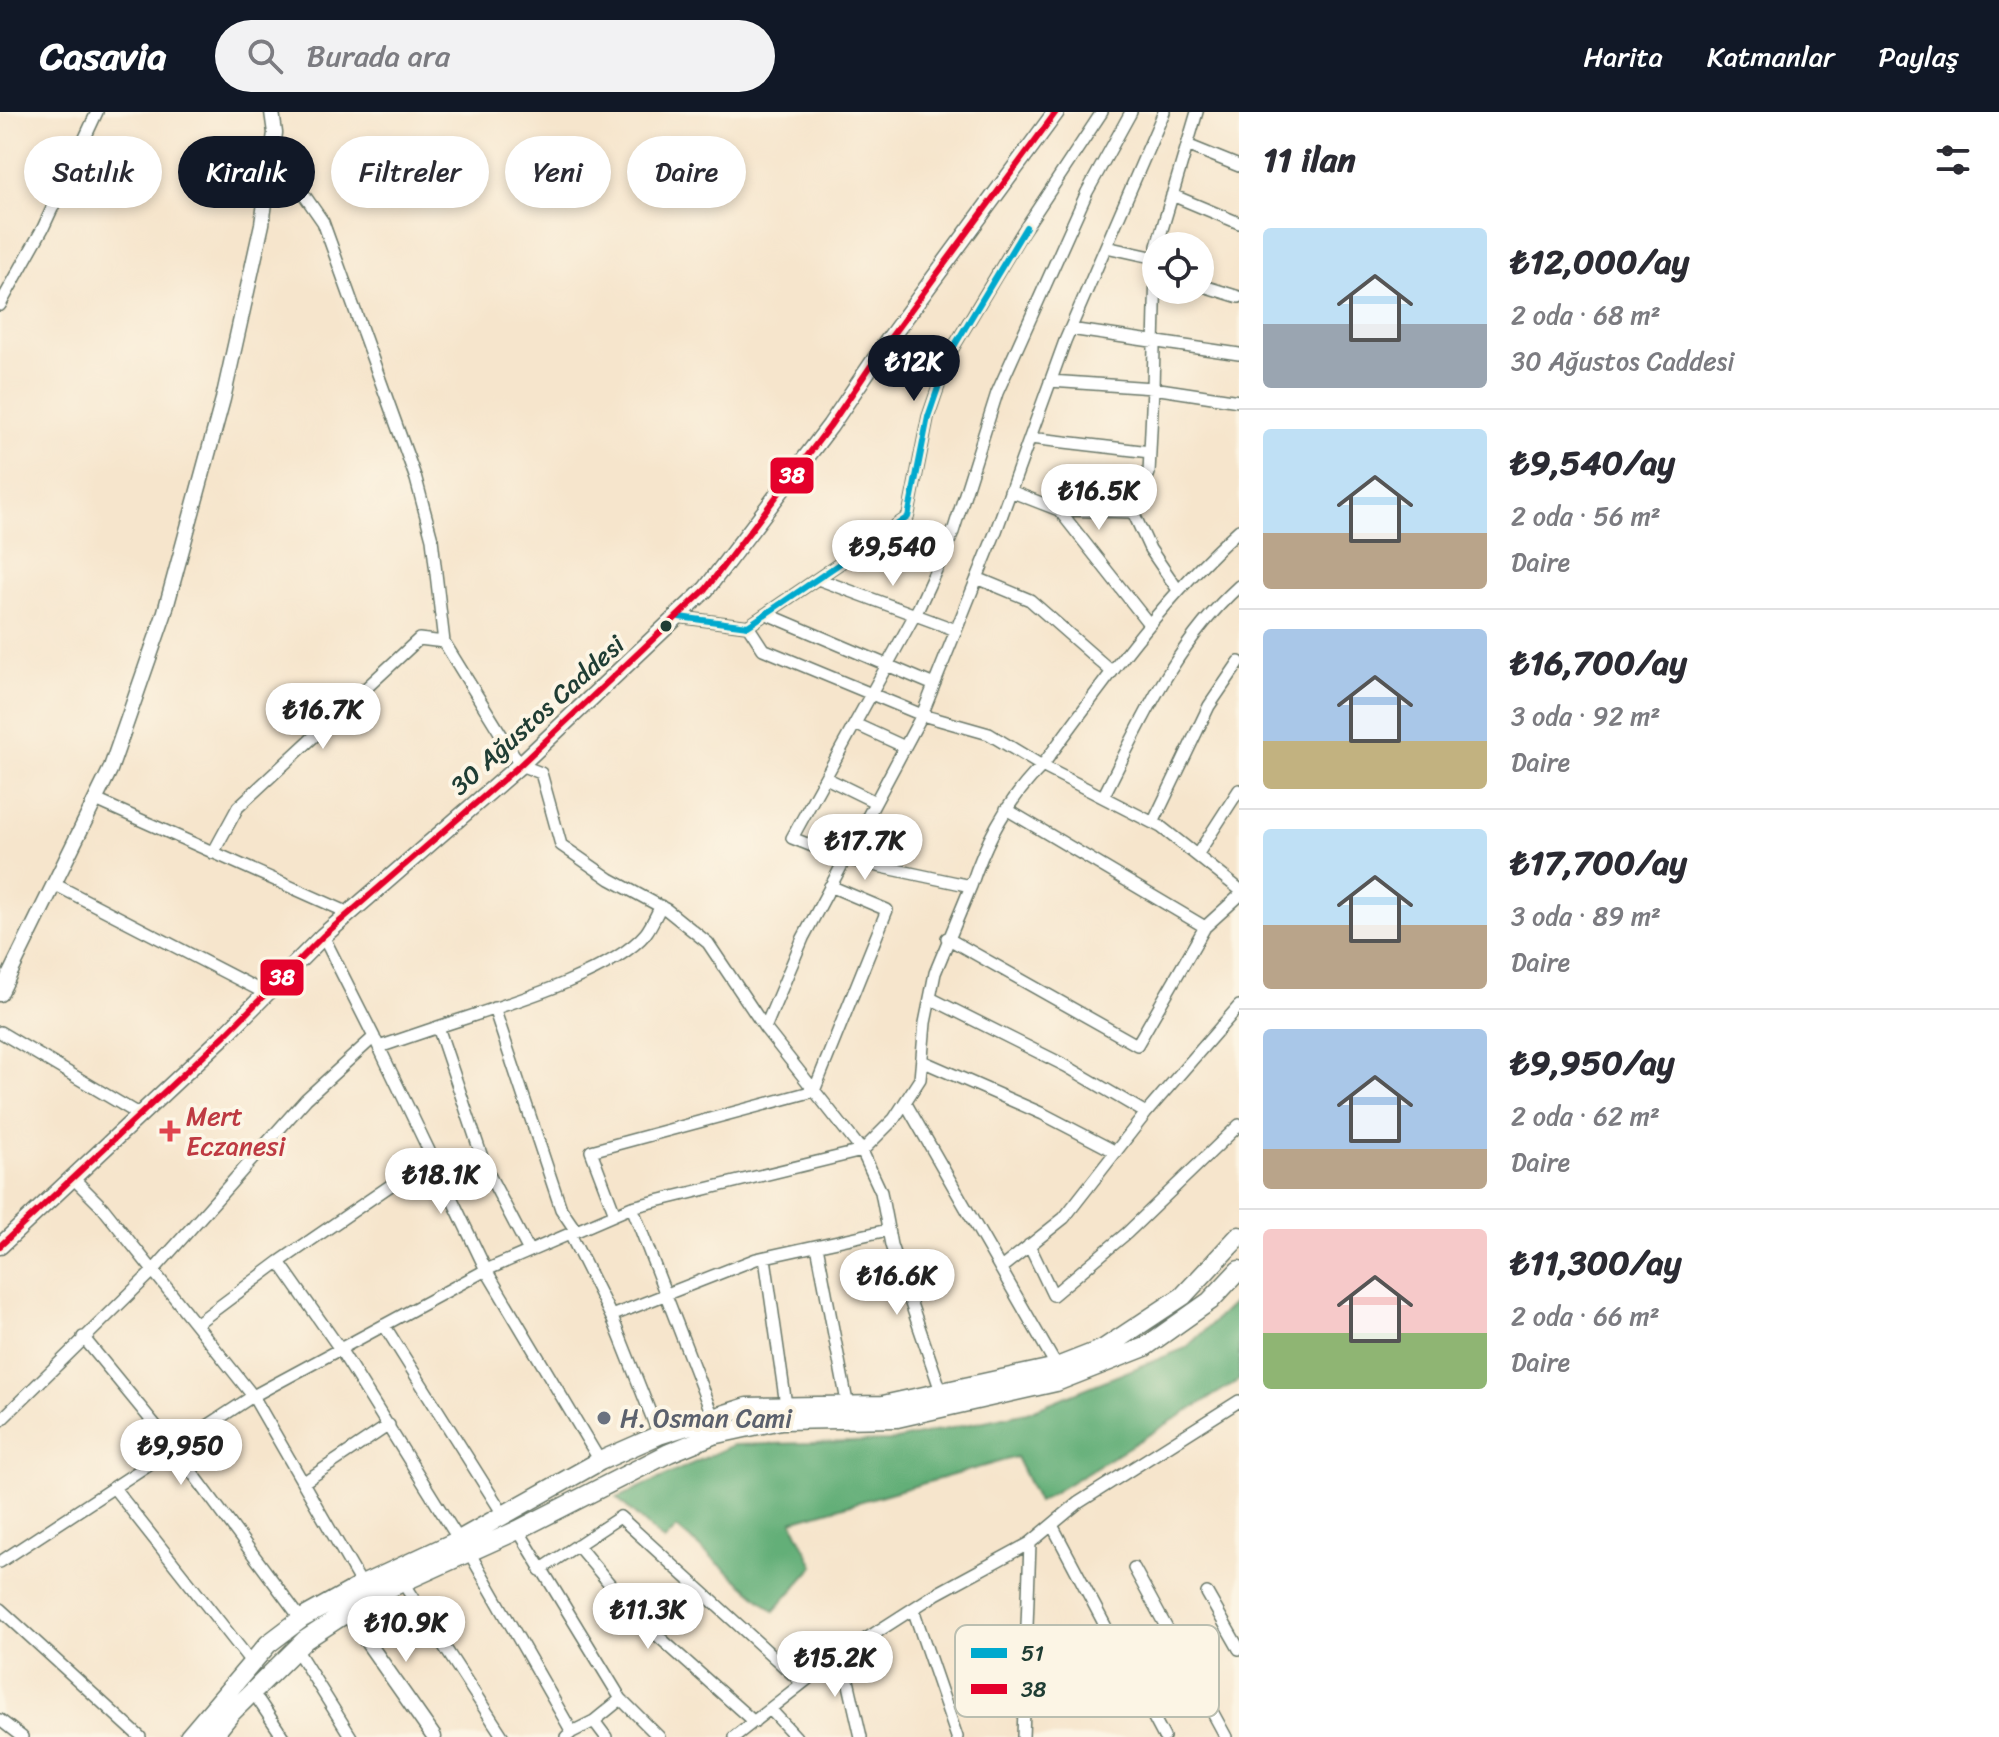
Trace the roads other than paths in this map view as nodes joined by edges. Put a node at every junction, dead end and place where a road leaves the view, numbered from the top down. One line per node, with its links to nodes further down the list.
1 (97, 112): 21 (street)
2 (272, 112): 8 (street)
3 (1056, 112): 40 (main road, 30 Ağustos Caddesi)
4 (1102, 112): 35 (street)
5 (1131, 112): 39 (street)
6 (1164, 112): 16 (street)
7 (1193, 113): 9 (street)
8 (275, 136)
9 (1187, 145): 10 (street); 11 (street)
10 (1239, 166)
11 (1172, 195): 14 (street); 15 (street)
12 (264, 208): 58 (street)
13 (313, 208): 44 (street)
14 (1239, 223)
15 (1161, 232)
16 (1106, 247): 17 (street); 22 (street)
17 (1142, 255)
18 (1214, 289): 19 (street)
19 (1239, 297)
20 (1155, 304): 23 (street)
21 (0, 305)
22 (1070, 329): 23 (street); 25 (street)
23 (1154, 341): 24 (street); 26 (street)
24 (1239, 354)
25 (1050, 381): 26 (street); 28 (street)
26 (1153, 388): 27 (street); 29 (street)
27 (1239, 401)
28 (1030, 438): 29 (street); 30 (street)
29 (1150, 452): 32 (street)
30 (1010, 491): 31 (street); 34 (street)
31 (1059, 510): 32 (street); 41 (street)
32 (1133, 512): 37 (street)
33 (1239, 530): 37 (street)
34 (977, 578): 43 (street); 47 (street)
35 (818, 579): 38 (street); 39 (street)
36 (1239, 586): 57 (street)
37 (1178, 590): 41 (street)
38 (767, 614): 42 (street); 46 (street)
39 (915, 614): 43 (street); 46 (street)
40 (679, 617): 42 (street); 53 (main road, 30 Ağustos Caddesi)
41 (1149, 624): 47 (street)
42 (748, 626): 49 (street)
43 (956, 630): 48 (street)
44 (444, 642): 53 (street); 62 (street)
45 (1239, 662): 61 (street)
46 (887, 664): 48 (street); 49 (street)
47 (1111, 671): 54 (street)
48 (934, 685): 50 (street)
49 (871, 695): 50 (street); 51 (street)
50 (922, 715): 52 (street); 54 (street)
51 (855, 724): 52 (street); 55 (street)
52 (905, 747): 59 (street)
53 (520, 765): 70 (street); 71 (main road, 30 Ağustos Caddesi)
54 (1042, 766): 57 (street); 60 (street)
55 (826, 778): 59 (street); 64 (street)
56 (1239, 790): 63 (street)
57 (1103, 797): 61 (street)
58 (96, 800): 62 (street); 65 (street)
59 (875, 802): 64 (street)
60 (1006, 809): 67 (street); 72 (street)
61 (1153, 823): 63 (street)
62 (213, 853): 71 (street)
63 (1197, 855): 68 (street)
64 (845, 859): 66 (street); 67 (street)
65 (54, 884): 75 (street); 76 (street)
66 (830, 886): 81 (street); 85 (street)
67 (971, 886): 74 (street)
68 (1239, 889)
69 (1239, 896): 72 (street)
70 (661, 906): 79 (street); 81 (street)
71 (349, 913): 73 (main road, 30 Ağustos Caddesi)
72 (1205, 927): 74 (street)
73 (323, 936): 76 (main road, 30 Ağustos Caddesi); 83 (street)
74 (947, 938): 77 (street)
75 (0, 994)
76 (267, 994): 88 (main road, 30 Ağustos Caddesi)
77 (930, 998): 84 (street); 87 (street)
78 (1239, 1006): 87 (street)
79 (494, 1008): 80 (street); 97 (street)
80 (438, 1027): 83 (street); 102 (street)
81 (765, 1028): 85 (street)
82 (0, 1032): 88 (street)
83 (376, 1042): 92 (street); 108 (street)
84 (922, 1061): 86 (street); 91 (street)
85 (814, 1091): 90 (street); 95 (street)
86 (905, 1102): 90 (street); 105 (street)
87 (1146, 1113): 91 (street)
88 (140, 1115): 93 (main road, 30 Ağustos Caddesi)
89 (1239, 1125): 99 (street)
90 (862, 1151): 94 (street); 96 (street)
91 (1116, 1152): 99 (street)
92 (432, 1157): 104 (street); 106 (street)
93 (73, 1178): 100 (main road, 30 Ağustos Caddesi); 108 (street)
94 (632, 1207): 95 (street); 109 (street)
95 (615, 1214): 97 (street)
96 (888, 1230): 101 (street); 116 (street)
97 (573, 1232): 102 (street); 110 (street)
98 (1239, 1236): 115 (main road)
99 (1029, 1245): 105 (street)
100 (0, 1246)
101 (817, 1246): 103 (street); 120 (street)
102 (529, 1251): 106 (street)
103 (765, 1258): 109 (street); 119 (street)
104 (279, 1262): 111 (street); 114 (street)
105 (1001, 1268): 115 (street)
106 (486, 1270): 112 (street); 126 (street)
107 (1239, 1270): 131 (main road)
108 (153, 1271): 111 (street); 113 (street)
109 (664, 1294): 110 (street); 121 (street)
110 (611, 1316): 124 (street)
111 (196, 1324): 117 (street)
112 (384, 1325): 114 (street); 129 (street)
113 (83, 1337): 122 (street); 125 (street)
114 (340, 1349): 117 (street); 123 (street)
115 (1057, 1367): 116 (main road)
116 (942, 1394): 120 (main road)
117 (253, 1396): 125 (street); 127 (street)
118 (1239, 1401): 130 (street)
119 (786, 1405): 120 (main road); 121 (main road)
120 (848, 1407)
121 (713, 1417): 124 (main road)
122 (0, 1421)
123 (389, 1425): 127 (street); 134 (street)
124 (659, 1435): 126 (main road)
125 (174, 1448): 128 (street); 144 (street)
126 (600, 1461): 129 (main road)
127 (304, 1482): 139 (street)
128 (114, 1488): 135 (street); 151 (street)
129 (503, 1514): 134 (main road)
130 (1052, 1525): 132 (street); 146 (street)
131 (518, 1530): 134 (main road); 137 (street)
132 (1030, 1543): 142 (street); 145 (street)
133 (577, 1545): 137 (street); 152 (street); 161 (street)
134 (464, 1546): 138 (main road); 139 (main road); 162 (street)
135 (0, 1562)
136 (1134, 1568): 147 (street)
137 (540, 1570): 153 (street)
138 (403, 1583): 143 (main road); 170 (street)
139 (362, 1585): 144 (main road)
140 (1207, 1593): 149 (street)
141 (0, 1609): 165 (street)
142 (913, 1609): 150 (street); 176 (street)
143 (347, 1613): 148 (main road); 163 (street)
144 (301, 1619): 151 (main road)
145 (1027, 1625)
146 (1105, 1625)
147 (1165, 1625)
148 (296, 1649): 167 (main road); 169 (street)
149 (1239, 1649)
150 (842, 1654): 152 (street); 175 (street)
151 (252, 1663): 166 (main road)
152 (802, 1683): 155 (street)
153 (621, 1699): 160 (street); 172 (street)
154 (259, 1701): 168 (street)
155 (770, 1709): 161 (street); 174 (street)
156 (1024, 1717): 177 (street)
157 (1153, 1717): 178 (street)
158 (1215, 1717): 179 (street)
159 (0, 1720): 164 (street)
160 (594, 1721): 162 (street); 171 (street)
161 (754, 1722): 173 (street)
162 (569, 1734)
163 (430, 1736)
164 (22, 1737)
165 (140, 1737)
166 (189, 1737)
167 (212, 1737)
168 (283, 1737)
169 (351, 1737)
170 (503, 1737)
171 (606, 1737)
172 (659, 1737)
173 (734, 1737)
174 (796, 1737)
175 (861, 1737)
176 (957, 1737)
177 (1023, 1737)
178 (1164, 1737)
179 (1226, 1737)

